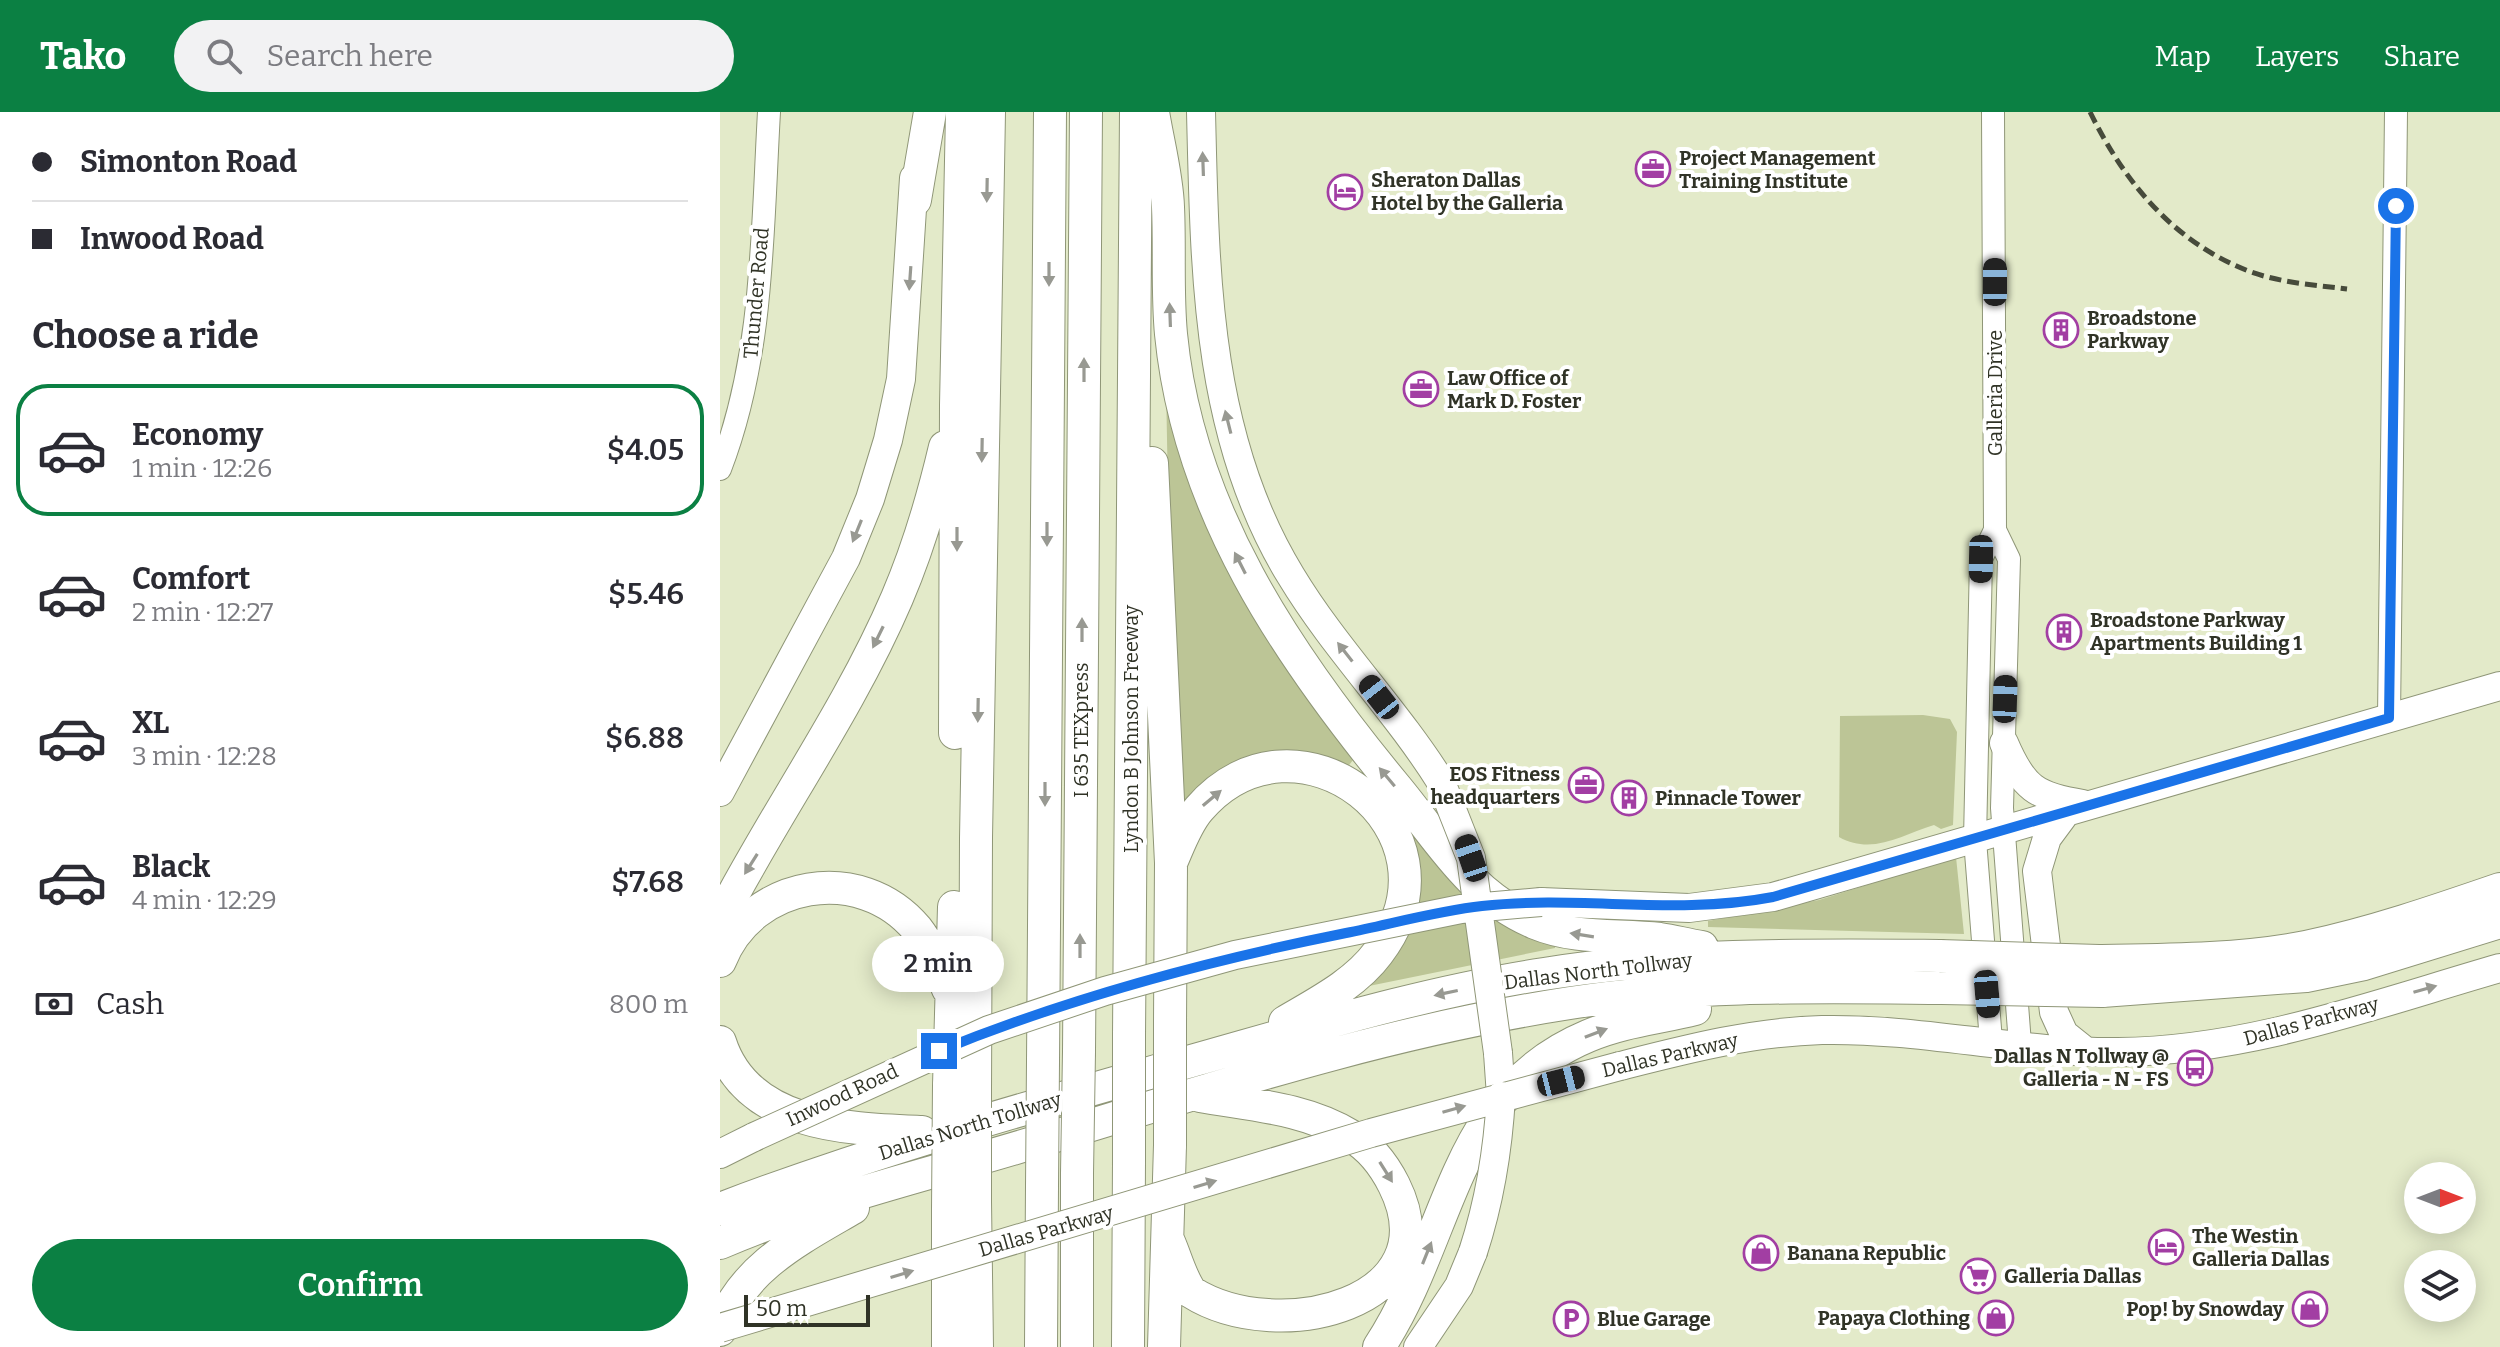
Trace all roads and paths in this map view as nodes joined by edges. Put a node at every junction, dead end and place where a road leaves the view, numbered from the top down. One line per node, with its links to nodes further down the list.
1 (769, 112): 16 (street, Thunder Road)
2 (914, 112): 13 (main road)
3 (930, 112): 13 (highway)
4 (962, 112): 15 (highway)
5 (989, 112): 42 (highway, one-way to 42)
6 (1050, 112): 57 (highway, I 635 TEXpress, one-way to 57, bridge)
7 (1086, 112): 58 (highway, I 635 TEXpress, one-way to 7, bridge)
8 (1136, 112): 14 (highway, Lyndon B Johnson Freeway)
9 (1153, 112): 30 (highway, one-way to 9)
10 (1201, 112): 27 (main road, one-way to 10, bridge)
11 (1993, 112): 17 (street, Galleria Drive)
12 (2396, 112): 19 (street)
13 (915, 200): 21 (main road, one-way to 21)
14 (1134, 392): 25 (highway); 59 (highway, Lyndon B Johnson Freeway, bridge)
15 (956, 405): 28 (highway, one-way to 28); 36 (highway, one-way to 36)
16 (720, 469)
17 (1995, 530): 20 (street, Galleria Drive); 24 (street, Galleria Drive)
18 (2500, 686): 19 (main road, Inwood Road)
19 (2389, 718): 22 (main road, Inwood Road)
20 (2004, 743): 22 (main road); 23 (street, Galleria Drive)
21 (720, 792)
22 (2078, 808): 23 (main road, Inwood Road); 41 (main road)
23 (2003, 831): 24 (main road, Inwood Road); 39 (street, Galleria Drive)
24 (1975, 840): 27 (main road, Inwood Road, bridge); 37 (street, Galleria Drive)
25 (1171, 863): 40 (highway, one-way to 40); 50 (highway, bridge)
26 (2500, 889): 34 (highway, Dallas North Tollway)
27 (1480, 906): 44 (main road, bridge); 46 (main road, Inwood Road, bridge)
28 (720, 919)
29 (2500, 922): 34 (highway, Dallas North Tollway)
30 (1745, 956): 33 (highway, Dallas North Tollway); 40 (highway, Dallas North Tollway, one-way to 40)
31 (720, 961): 36 (highway)
32 (2500, 968): 41 (main road, Dallas Parkway, one-way to 32)
33 (1941, 972): 34 (highway, Dallas North Tollway, bridge); 35 (highway, Dallas North Tollway)
34 (2100, 976)
35 (1785, 987): 43 (highway, Dallas North Tollway); 61 (highway, one-way to 35)
36 (949, 992): 42 (highway)
37 (1991, 1041): 39 (main road, Dallas Parkway); 44 (main road, Dallas Parkway, bridge)
38 (720, 1042): 45 (highway)
39 (2020, 1044): 41 (main road, Dallas Parkway)
40 (1248, 1045): 45 (highway, Dallas North Tollway)
41 (2084, 1050)
42 (962, 1088): 48 (highway, bridge)
43 (1190, 1095): 47 (highway, Dallas North Tollway); 54 (highway, one-way to 54)
44 (1501, 1096): 52 (main road, Dallas Parkway, one-way to 44, bridge); 62 (main road, bridge)
45 (942, 1132): 49 (highway, Dallas North Tollway)
46 (720, 1154)
47 (886, 1188): 51 (highway, Dallas North Tollway); 52 (highway)
48 (962, 1206): 55 (highway); 56 (highway)
49 (720, 1209)
50 (1169, 1242): 53 (highway); 60 (highway)
51 (720, 1243)
52 (720, 1329)
53 (1271, 1345)
54 (1309, 1345)
55 (948, 1347)
56 (977, 1347)
57 (1041, 1347)
58 (1077, 1347)
59 (1128, 1347)
60 (1164, 1347)
61 (1379, 1347)
62 (1418, 1347)

